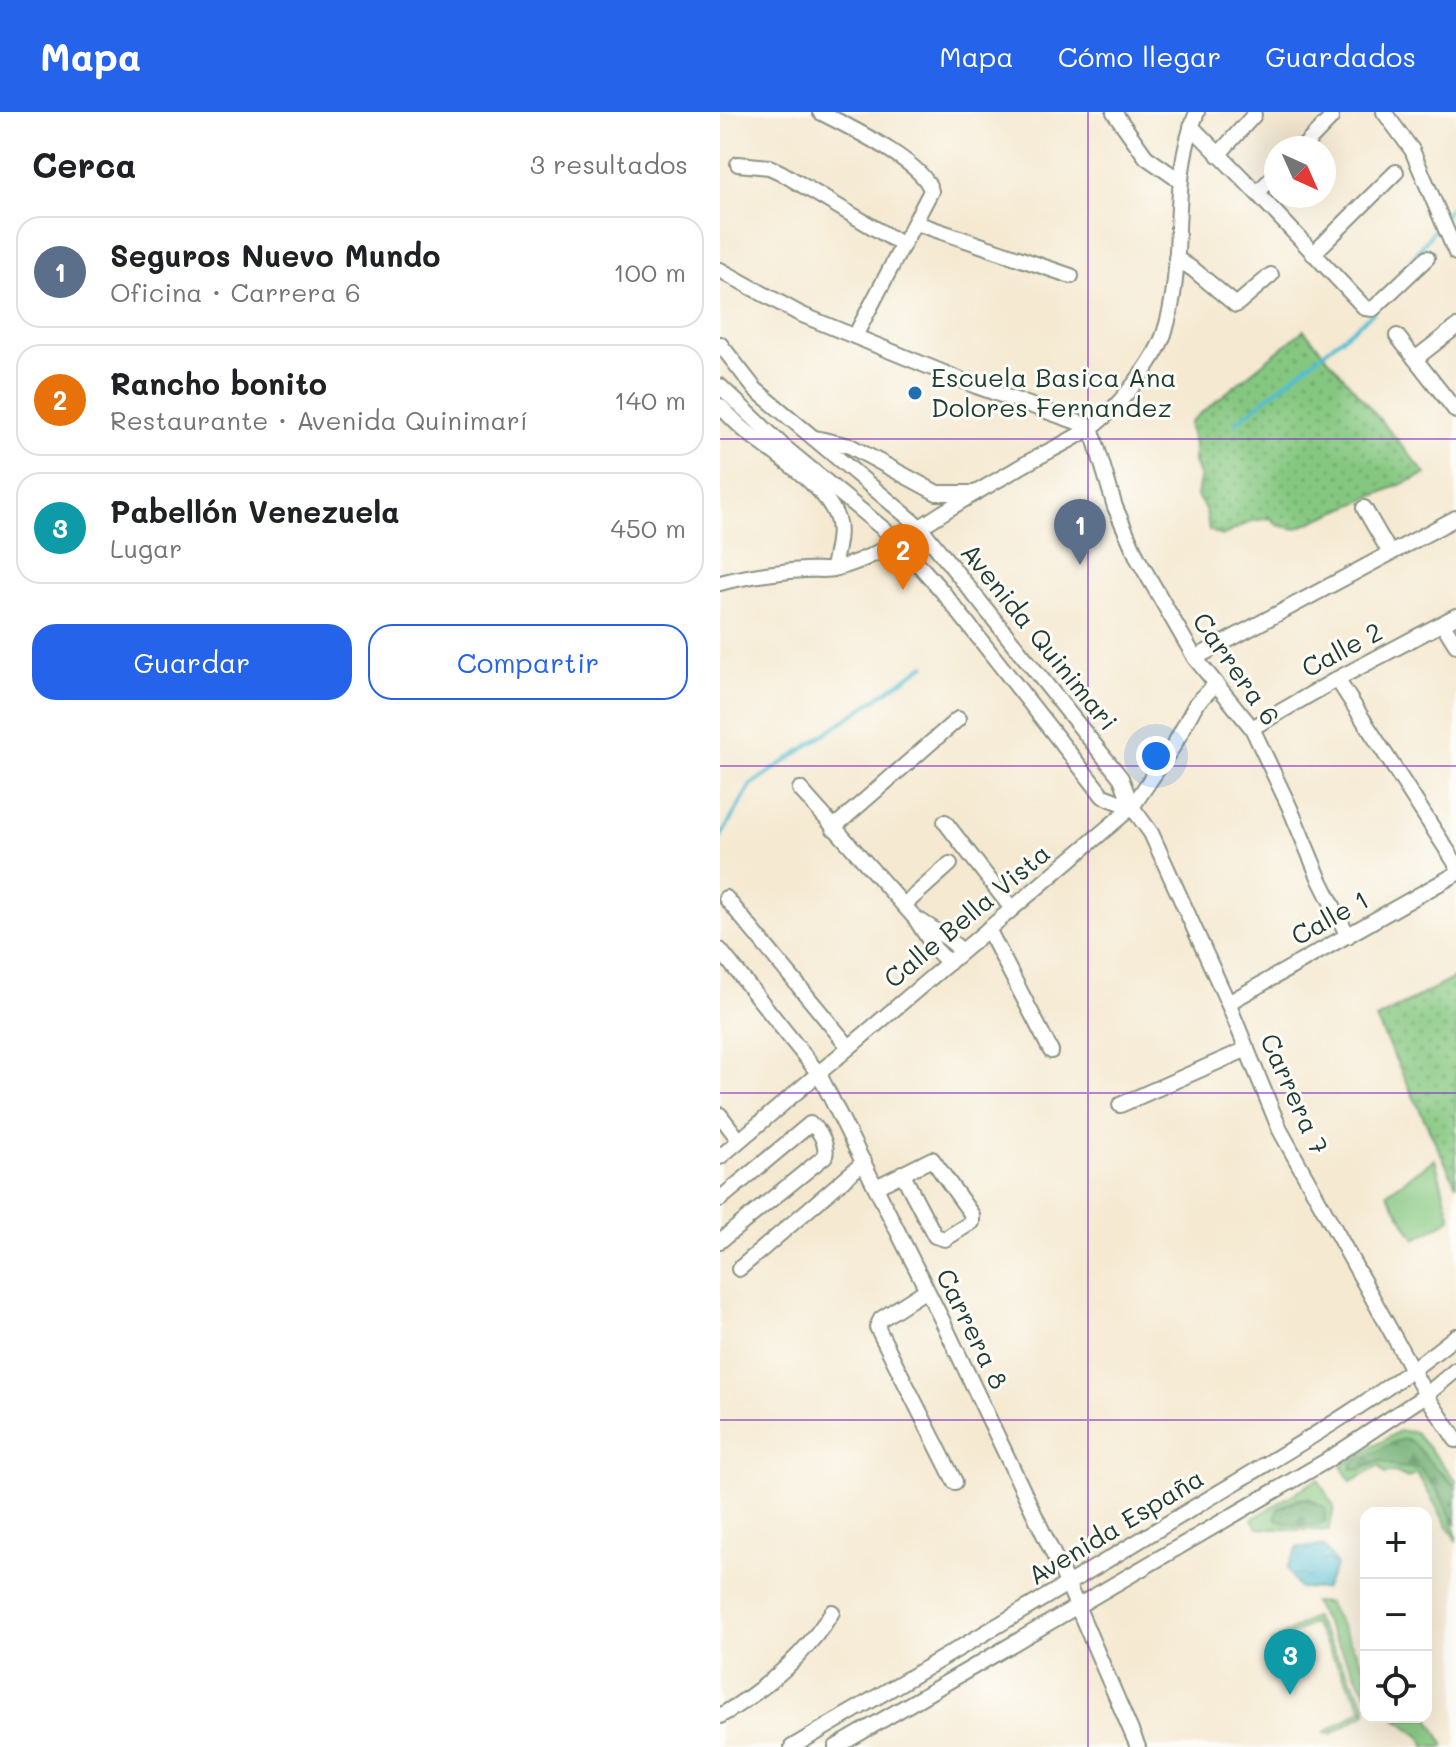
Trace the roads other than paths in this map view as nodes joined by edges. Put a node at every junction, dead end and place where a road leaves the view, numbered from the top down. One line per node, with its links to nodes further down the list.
1 (820, 112): 14 (street)
2 (1114, 112): 11 (street)
3 (1384, 112): 16 (street)
4 (1254, 115): 8 (street)
5 (1331, 118): 7 (street)
6 (1194, 119): 8 (street); 11 (street)
7 (1314, 136)
8 (1218, 155): 13 (street)
9 (738, 164): 15 (street)
10 (1396, 172): 17 (street)
11 (1179, 180): 18 (street)
12 (1264, 186): 13 (street)
13 (1257, 193): 17 (street)
14 (916, 223): 15 (street); 22 (street)
15 (903, 245): 24 (street)
16 (1456, 253)
17 (1313, 254): 19 (street)
18 (1176, 258): 21 (street); 31 (street)
19 (1427, 258)
20 (720, 270): 24 (street)
21 (1271, 275)
22 (1071, 276)
23 (1456, 327): 27 (street)
24 (855, 336): 31 (street)
25 (1397, 336): 27 (street)
26 (720, 344): 32 (street, Avenida Quinimari)
27 (1415, 359): 30 (street)
28 (720, 386): 37 (street)
29 (720, 406): 39 (street)
30 (1456, 411)
31 (1091, 427): 33 (street); 43 (street, Carrera 6)
32 (811, 437): 33 (street); 36 (street, Avenida Quinimari)
33 (977, 492): 36 (street)
34 (1364, 508): 38 (street)
35 (1456, 518): 38 (street)
36 (920, 527): 37 (street); 49 (street, Avenida Quinimari)
37 (898, 541): 39 (street); 49 (street)
38 (1390, 553): 43 (street)
39 (833, 569): 40 (street)
40 (720, 583)
41 (1450, 620): 42 (street); 44 (street, Calle 2)
42 (1456, 645)
43 (1195, 658): 45 (street, Carrera 6)
44 (1337, 679): 47 (street, Calle 2); 53 (street)
45 (1215, 685): 47 (street, Carrera 6); 49 (street, Calle Bella Vista)
46 (958, 719): 51 (street)
47 (1252, 728): 60 (street, Carrera 6)
48 (800, 789): 51 (street)
49 (1132, 807): 57 (street, Calle Bella Vista); 64 (street, Carrera 7)
50 (945, 822): 57 (street)
51 (833, 828): 56 (street)
52 (950, 864): 56 (street)
53 (1456, 864)
54 (1456, 874): 60 (street, Calle 1)
55 (726, 898): 65 (street)
56 (904, 905): 58 (street)
57 (1012, 909): 59 (street, Calle Bella Vista)
58 (915, 918): 62 (street); 63 (street)
59 (988, 929): 62 (street, Calle Bella Vista); 67 (street)
60 (1348, 936): 64 (street, Calle 1)
61 (720, 950): 68 (street, Carrera 8)
62 (962, 951): 63 (street, Calle Bella Vista)
63 (949, 963): 65 (street, Calle Bella Vista)
64 (1228, 1003): 66 (street, Carrera 7)
65 (849, 1047): 68 (street, Calle Bella Vista)
66 (1247, 1049): 69 (street); 82 (street, Carrera 7)
67 (1051, 1051)
68 (819, 1074): 71 (street, Calle Bella Vista); 73 (street, Carrera 8)
69 (1120, 1105)
70 (720, 1115): 71 (street)
71 (739, 1140): 72 (street, Calle Bella Vista)
72 (720, 1157)
73 (864, 1162): 75 (street, Carrera 8); 78 (street)
74 (902, 1173): 74 (street); 75 (street)
75 (876, 1187): 79 (street, Carrera 8)
76 (720, 1199): 77 (street)
77 (720, 1241)
78 (739, 1269)
79 (926, 1290): 85 (street); 86 (street, Carrera 8)
80 (1456, 1336): 82 (street, Avenida España)
81 (1456, 1370): 83 (street, Avenida España)
82 (1413, 1371): 83 (street, Carrera 7); 86 (street, Avenida España)
83 (1426, 1395): 84 (street, Carrera 7); 87 (street, Avenida España)
84 (1456, 1440)
85 (955, 1482)
86 (1068, 1585): 87 (street, Carrera 8); 90 (street, Avenida España)
87 (1077, 1607): 91 (street, Avenida España); 92 (street, Carrera 8)
88 (832, 1612): 89 (street)
89 (720, 1716)
90 (792, 1747)
91 (836, 1747)
92 (1138, 1747)

